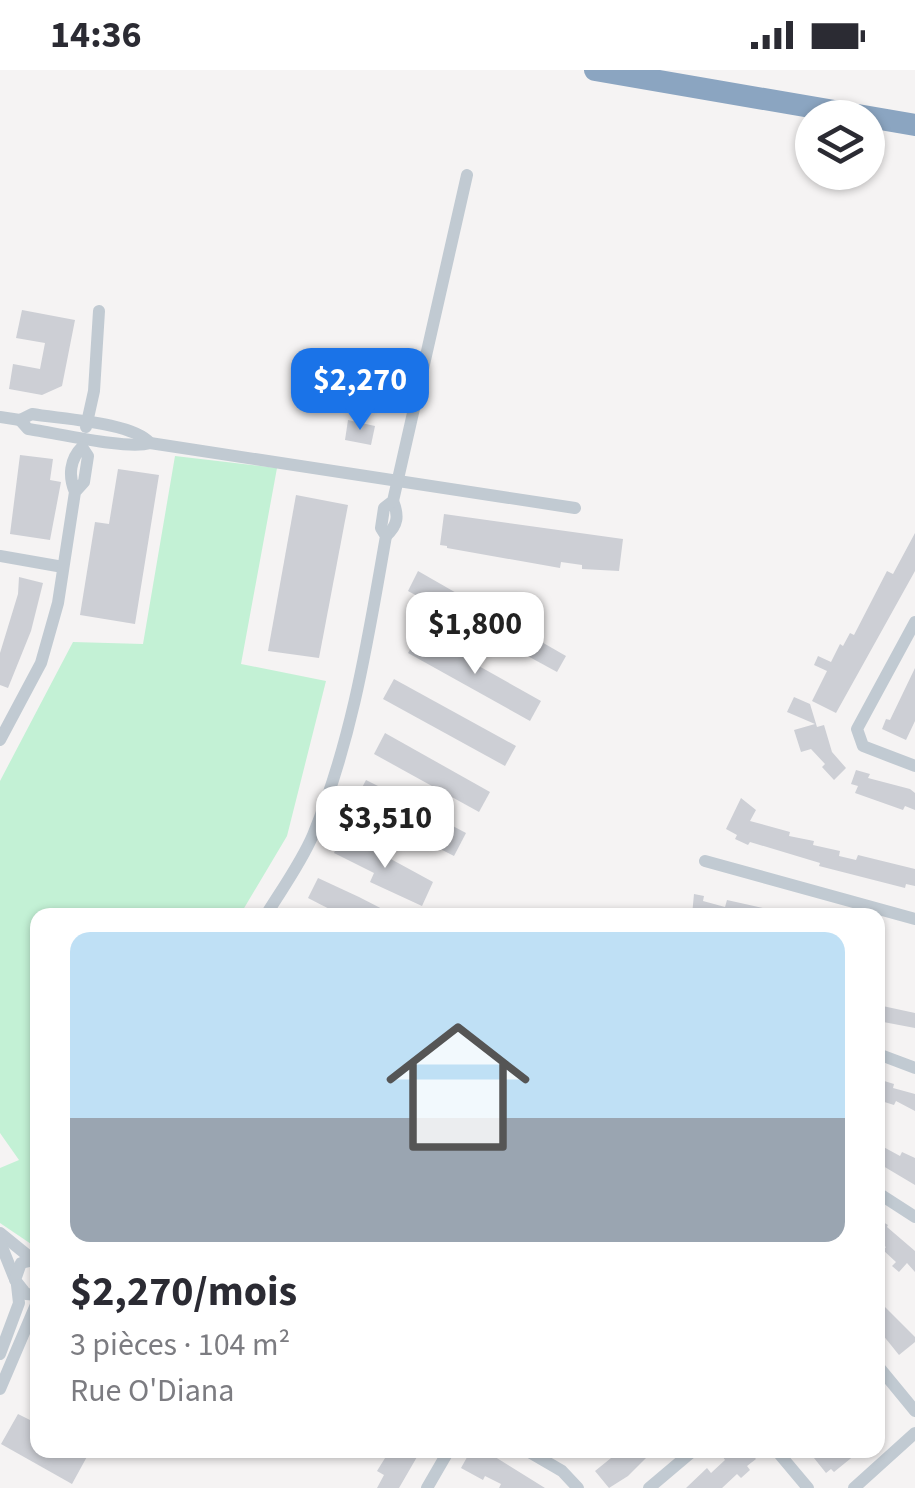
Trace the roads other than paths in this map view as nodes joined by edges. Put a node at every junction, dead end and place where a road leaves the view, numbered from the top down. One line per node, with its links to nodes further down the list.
1 (595, 70): 2 (highway)
2 (915, 125)
3 (466, 175): 7 (street)
4 (98, 310): 6 (street)
5 (0, 416): 6 (street)
6 (84, 436): 7 (street); 10 (street)
7 (398, 481): 8 (street); 17 (street)
8 (570, 508)
9 (0, 556): 10 (street)
10 (63, 566): 13 (street)
11 (915, 622): 15 (street)
12 (0, 706): 13 (street)
13 (14, 714): 14 (street)
14 (0, 740)
15 (915, 766)
16 (705, 860): 18 (street)
17 (270, 908)
18 (873, 908)
19 (885, 911): 20 (street)
20 (915, 920)
21 (885, 1057): 22 (street)
22 (915, 1068)
23 (885, 1198): 24 (street)
24 (915, 1217)
25 (0, 1233): 27 (street)
26 (0, 1242): 29 (street)
27 (30, 1255)
28 (30, 1261): 29 (street)
29 (16, 1283): 30 (street); 32 (street)
30 (30, 1295)
31 (30, 1317): 34 (street)
32 (0, 1354)
33 (885, 1375): 35 (street)
34 (0, 1388)
35 (915, 1411)
36 (915, 1433): 45 (street)
37 (444, 1458): 41 (street)
38 (540, 1458): 42 (street)
39 (685, 1458): 43 (street)
40 (783, 1458): 44 (street)
41 (427, 1488)
42 (578, 1488)
43 (649, 1488)
44 (808, 1488)
45 (854, 1488)

